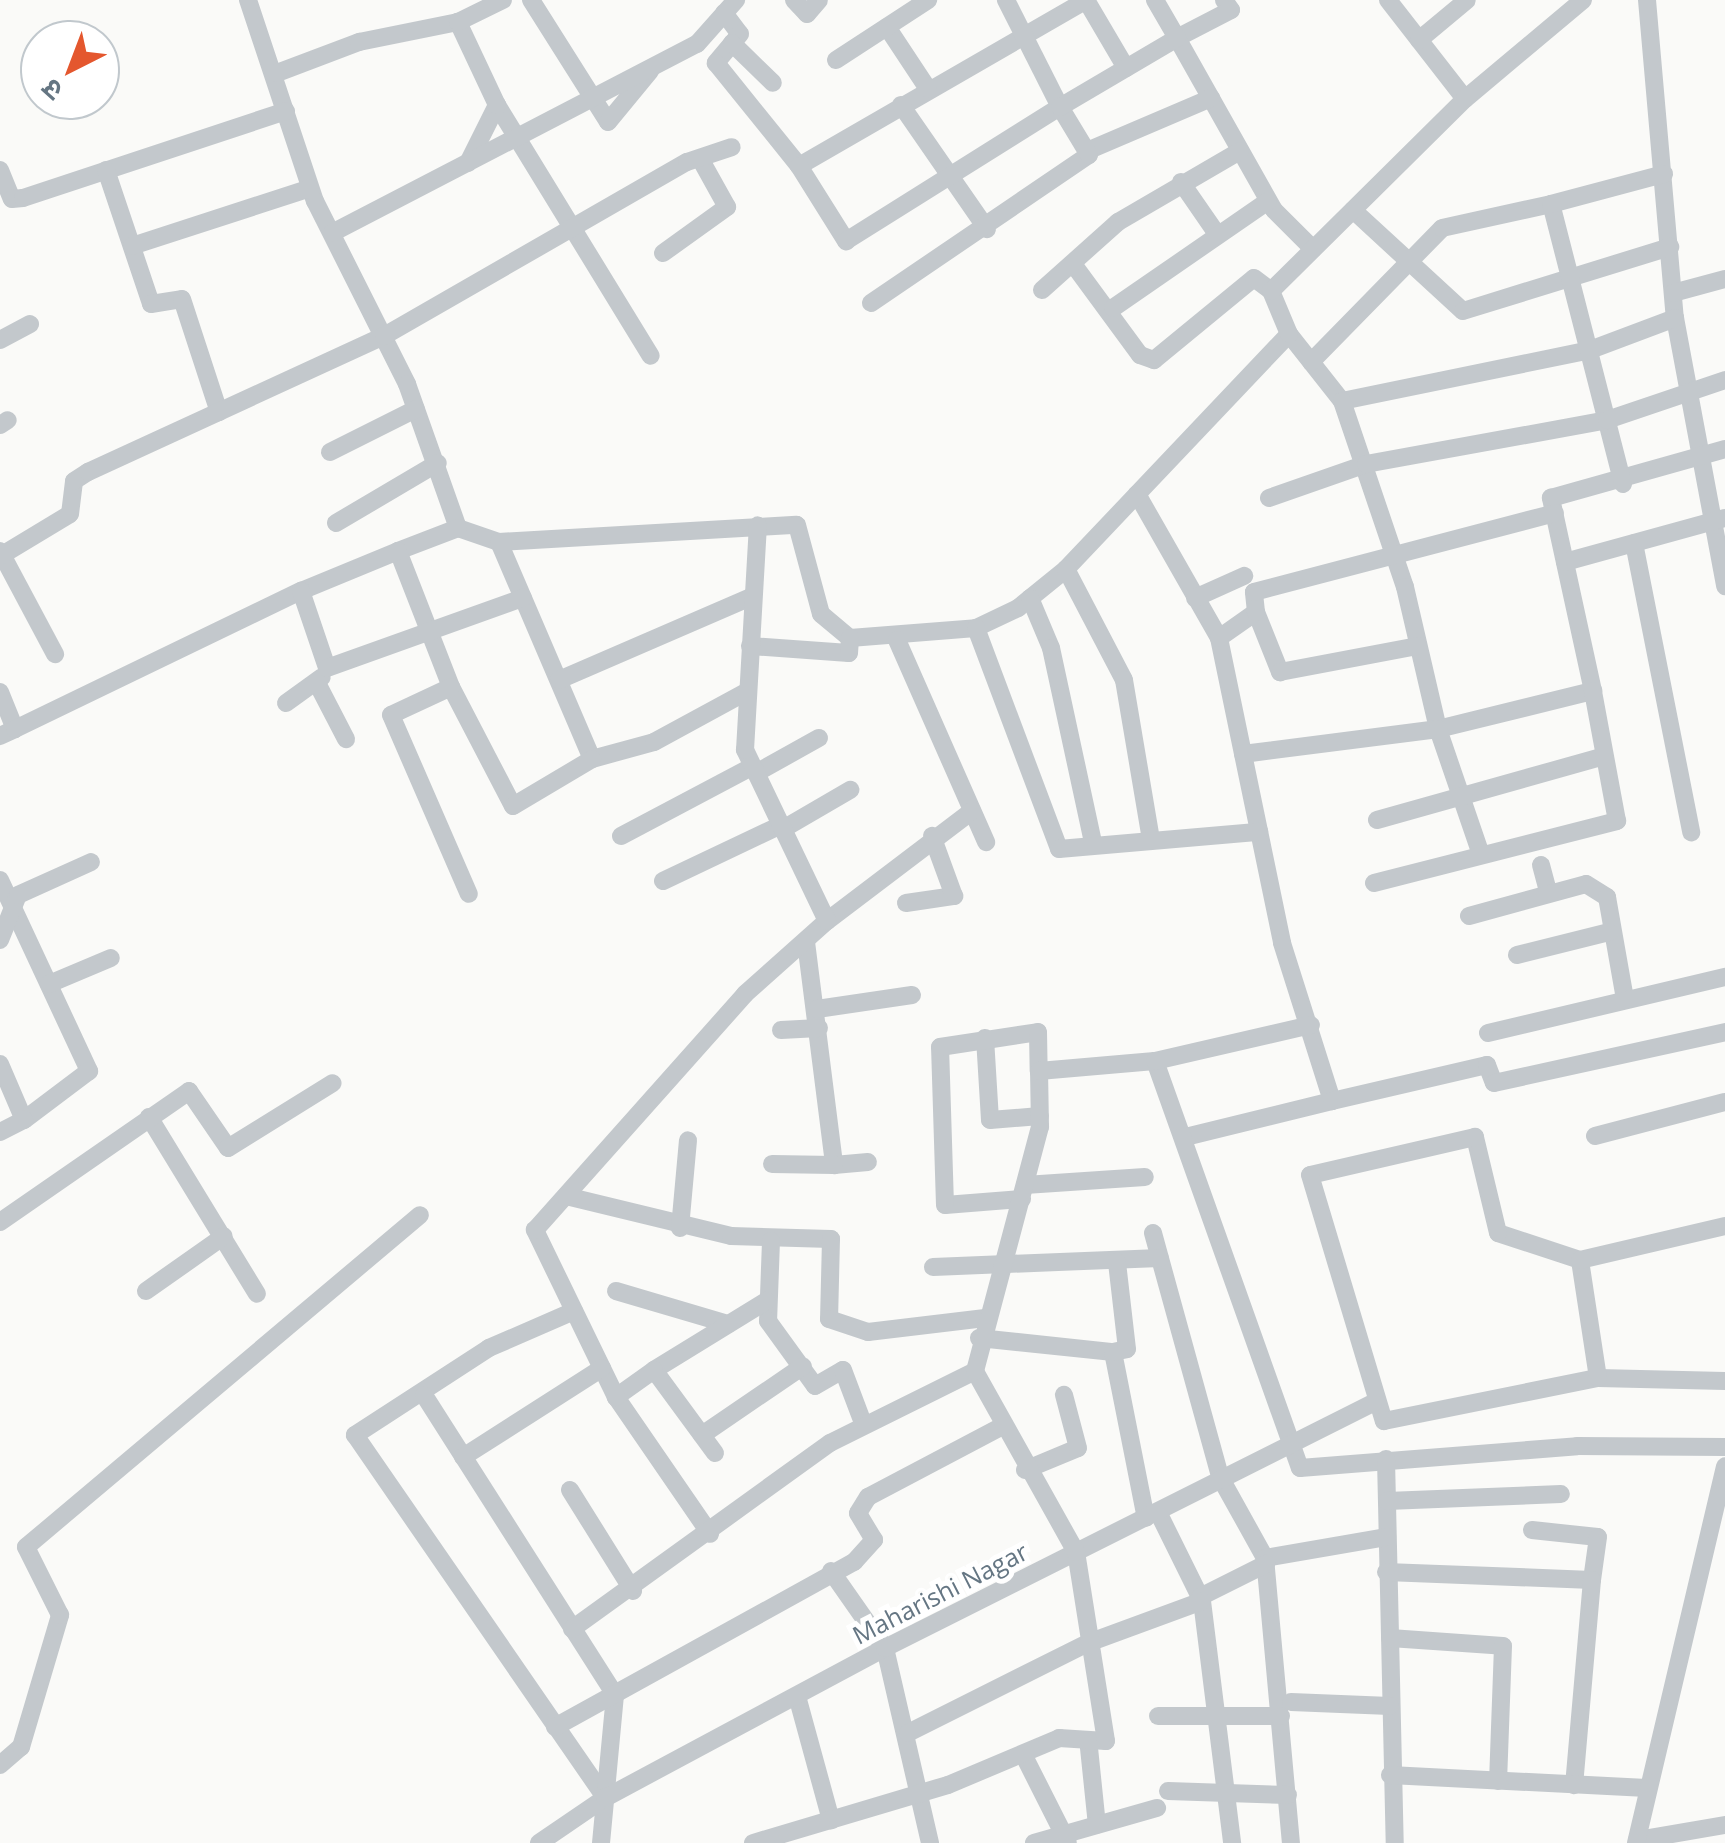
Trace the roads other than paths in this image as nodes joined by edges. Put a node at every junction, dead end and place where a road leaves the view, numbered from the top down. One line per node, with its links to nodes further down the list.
1 (248, 0): 25 (street)
2 (503, 0): 16 (street)
3 (532, 0): 28 (street)
4 (794, 0): 5 (street)
5 (819, 0)
6 (928, 0): 17 (street)
7 (1006, 0): 18 (street)
8 (1155, 0): 19 (street)
9 (1224, 0): 19 (street)
10 (1388, 0): 20 (street)
11 (1467, 0): 20 (street)
12 (1583, 0): 30 (street)
13 (1647, 0): 44 (street)
14 (1078, 2): 18 (street); 24 (street)
15 (730, 6): 21 (street); 22 (street)
16 (458, 22): 25 (street); 31 (street)
17 (887, 27): 23 (street); 27 (street)
18 (1022, 35): 27 (street); 33 (street)
19 (1177, 38): 24 (street); 29 (street)
20 (1419, 40): 30 (street)
21 (732, 43): 26 (street); 41 (street)
22 (660, 60): 28 (street); 28 (street)
23 (836, 60)
24 (1126, 68): 33 (street)
25 (277, 73): 34 (street)
26 (773, 84)
27 (928, 90): 32 (street)
28 (595, 96): 35 (street)
29 (1210, 98): 37 (street); 38 (street)
30 (1465, 98): 50 (street)
31 (497, 105): 35 (street); 40 (street)
32 (900, 105): 41 (street); 45 (street)
33 (1060, 107): 37 (street); 45 (street)
34 (286, 111): 43 (street); 47 (street)
35 (516, 136): 40 (street); 51 (street)
36 (732, 147): 39 (street)
37 (1087, 151): 52 (street)
38 (1240, 151): 46 (street); 48 (street)
39 (702, 162): 51 (street); 58 (street)
40 (468, 163): 53 (street)
41 (799, 166): 45 (street)
42 (0, 170): 43 (street)
43 (106, 170): 55 (street)
44 (1664, 174): 49 (street); 56 (street)
45 (949, 176): 52 (street)
46 (1180, 182): 54 (street); 60 (street)
47 (310, 188): 53 (street); 55 (street)
48 (1268, 201): 54 (street); 57 (street)
49 (1551, 204): 59 (street); 61 (street)
50 (1353, 210): 57 (street); 59 (street)
51 (567, 228): 71 (street); 74 (street)
52 (987, 229): 66 (street)
53 (332, 234): 71 (street)
54 (1217, 234): 67 (street)
55 (132, 246): 80 (street)
56 (1670, 248): 61 (street); 65 (street)
57 (1313, 249): 64 (street)
58 (663, 253)
59 (1411, 263): 61 (street); 75 (street)
60 (1076, 268): 63 (street); 67 (street)
61 (1572, 277): 73 (street)
62 (1725, 279): 65 (street)
63 (1042, 290)
64 (1270, 291): 67 (street); 70 (street)
65 (1674, 292): 68 (street)
66 (871, 303)
67 (1113, 308)
68 (1675, 318): 73 (street); 77 (street)
69 (30, 324): 72 (street)
70 (1289, 334): 75 (street); 88 (street)
71 (384, 336): 79 (street); 80 (street)
72 (0, 340)
73 (1590, 350): 78 (street); 81 (street)
74 (650, 356)
75 (1311, 362): 78 (street)
76 (1725, 380): 77 (street)
77 (1690, 394): 81 (street); 84 (street)
78 (1342, 401): 86 (street)
79 (416, 409): 83 (street); 85 (street)
80 (219, 412): 98 (street)
81 (1607, 420): 86 (street); 87 (street)
82 (1725, 449): 84 (street)
83 (330, 452)
84 (1698, 458): 87 (street); 91 (street)
85 (438, 463): 92 (street); 94 (street)
86 (1366, 464): 89 (street); 99 (street)
87 (1623, 484): 90 (street)
88 (1137, 494): 101 (street); 108 (street)
89 (1270, 498)
90 (1554, 514): 99 (street); 100 (street)
91 (1718, 520): 96 (street); 103 (street)
92 (336, 523)
93 (758, 525): 95 (street); 105 (street); 112 (street)
94 (458, 528): 95 (street); 97 (street)
95 (499, 542): 106 (street)
96 (1634, 543): 100 (street); 139 (street)
97 (398, 552): 104 (street); 111 (street)
98 (1, 553): 117 (street)
99 (1395, 556): 109 (street); 116 (street)
100 (1565, 562): 122 (street)
101 (1066, 569): 107 (street); 142 (street)
102 (1244, 576): 108 (street)
103 (1725, 586)
104 (301, 590): 118 (street); 126 (street)
105 (752, 596): 115 (street); 119 (street)
106 (523, 598): 111 (street); 119 (street)
107 (1030, 598): 110 (street); 144 (street)
108 (1196, 598): 113 (street)
109 (1256, 612): 113 (street); 116 (street)
110 (976, 628): 114 (street); 144 (street)
111 (428, 630): 118 (street); 120 (street)
112 (850, 638): 114 (street); 115 (street)
113 (1219, 638): 129 (street)
114 (897, 640): 135 (street)
115 (750, 646): 121 (street)
116 (1418, 646): 125 (street)
117 (54, 654)
118 (322, 676): 124 (street); 128 (street)
119 (559, 680): 131 (street)
120 (450, 687): 131 (street); 152 (street)
121 (748, 691): 131 (street); 132 (street)
122 (1593, 691): 125 (street); 130 (street)
123 (0, 692): 126 (street)
124 (286, 704)
125 (1438, 730): 129 (street); 134 (street)
126 (8, 733)
127 (820, 738): 132 (street)
128 (346, 739)
129 (1243, 754): 138 (street)
130 (1604, 756): 134 (street); 145 (street)
131 (592, 759)
132 (754, 769): 137 (street); 140 (street)
133 (850, 790): 137 (street)
134 (1461, 794): 136 (street); 145 (street)
135 (972, 811): 141 (street); 143 (street)
136 (1378, 820)
137 (782, 827): 149 (street); 156 (street)
138 (1259, 832): 142 (street); 167 (street)
139 (1691, 832)
140 (621, 836)
141 (932, 836): 153 (street); 156 (street)
142 (1150, 840): 144 (street)
143 (986, 842)
144 (1093, 842)
145 (1479, 849): 150 (street)
146 (91, 862): 154 (street)
147 (1541, 865): 151 (street)
148 (0, 880): 154 (street)
149 (663, 881)
150 (1374, 883)
151 (1548, 892): 155 (street); 157 (street)
152 (469, 894)
153 (906, 902)
154 (16, 914): 158 (street); 163 (street)
155 (1469, 916)
156 (827, 921): 159 (street)
157 (1609, 932): 160 (street); 165 (street)
158 (0, 940)
159 (806, 942): 166 (street); 191 (street)
160 (1516, 956)
161 (111, 958): 163 (street)
162 (1725, 976): 165 (street)
163 (49, 984): 181 (street)
164 (912, 996): 166 (street)
165 (1625, 999): 171 (street)
166 (816, 1009): 168 (street)
167 (1311, 1024): 173 (street); 177 (street)
168 (819, 1028): 169 (street); 188 (street)
169 (781, 1030)
170 (1725, 1032): 177 (street)
171 (1488, 1033)
172 (985, 1038): 175 (street); 179 (street); 190 (street)
173 (1154, 1062): 175 (street); 184 (street)
174 (0, 1064): 181 (street)
175 (1039, 1071): 179 (street)
176 (334, 1084): 180 (street)
177 (1332, 1101): 184 (street)
178 (1725, 1102): 183 (street)
179 (1040, 1116): 190 (street)
180 (149, 1117): 193 (street); 197 (street)
181 (24, 1120): 182 (street)
182 (0, 1132)
183 (1595, 1136)
184 (1186, 1138): 226 (street)
185 (688, 1140): 195 (street)
186 (868, 1162): 188 (street)
187 (772, 1164): 188 (street)
188 (834, 1165)
189 (1146, 1177): 190 (street)
190 (1024, 1192): 202 (street)
191 (566, 1196): 195 (street); 208 (street)
192 (420, 1215): 263 (street)
193 (0, 1222)
194 (1725, 1226): 200 (street)
195 (680, 1228): 198 (street)
196 (1153, 1233): 199 (street)
197 (224, 1236): 205 (street); 206 (street)
198 (771, 1241): 207 (street); 209 (street)
199 (1160, 1258): 201 (street); 233 (street)
200 (1580, 1260): 217 (street); 222 (street)
201 (1117, 1262): 202 (street); 212 (street)
202 (1002, 1266): 203 (street); 209 (street)
203 (934, 1267)
204 (616, 1290): 210 (street)
205 (146, 1291)
206 (257, 1294)
207 (766, 1301): 210 (street); 213 (street)
208 (574, 1311): 214 (street); 219 (street)
209 (985, 1318): 211 (street)
210 (728, 1324): 215 (street)
211 (979, 1338): 212 (street); 216 (street)
212 (1113, 1352): 238 (street)
213 (803, 1366): 223 (street); 225 (street)
214 (602, 1368): 221 (street); 229 (street)
215 (654, 1370): 221 (street); 225 (street)
216 (975, 1371): 223 (street); 224 (street)
217 (1598, 1378): 218 (street); 222 (street)
218 (1725, 1381)
219 (424, 1394): 229 (street); 259 (street)
220 (1064, 1395): 232 (street)
221 (616, 1396): 240 (street)
222 (1373, 1403): 226 (street, Maharishi Nagar)
223 (863, 1423): 240 (street)
224 (1001, 1427): 232 (street); 244 (street)
225 (702, 1435): 228 (street)
226 (1290, 1443): 230 (street); 233 (street, Maharishi Nagar)
227 (1725, 1447): 230 (street)
228 (715, 1453)
229 (463, 1457): 249 (street)
230 (1386, 1459): 237 (street)
231 (1725, 1466): 235 (street)
232 (1026, 1470): 242 (street)
233 (1220, 1477): 238 (street, Maharishi Nagar); 243 (street)
234 (570, 1490): 247 (street)
235 (1722, 1490): 267 (street)
236 (1560, 1494): 237 (street)
237 (1387, 1501): 241 (street)
238 (1152, 1515): 242 (street, Maharishi Nagar); 248 (street)
239 (1532, 1530): 246 (street)
240 (710, 1534): 247 (street)
241 (1387, 1537): 243 (street); 245 (street)
242 (1076, 1552): 251 (street); 252 (street, Maharishi Nagar)
243 (1266, 1561): 248 (street); 256 (street)
244 (831, 1571): 252 (street); 253 (street)
245 (1386, 1572): 246 (street); 250 (street)
246 (1592, 1580): 266 (street)
247 (633, 1590): 249 (street)
248 (1201, 1599): 251 (street); 257 (street)
249 (572, 1629): 253 (street)
250 (1390, 1638): 255 (street); 265 (street)
251 (1088, 1643): 260 (street); 262 (street)
252 (885, 1648): 254 (street, Maharishi Nagar); 260 (street)
253 (615, 1696): 259 (street); 272 (street)
254 (798, 1696): 272 (street, Maharishi Nagar); 274 (street)
255 (1390, 1706): 256 (street); 264 (street)
256 (1286, 1709): 257 (street); 271 (street)
257 (1220, 1713): 258 (street); 270 (street)
258 (1158, 1716)
259 (556, 1727): 272 (street)
260 (908, 1733): 268 (street)
261 (1089, 1748): 275 (street)
262 (1024, 1756): 268 (street); 277 (street)
263 (0, 1765)
264 (1390, 1775): 265 (street); 286 (street)
265 (1498, 1781): 266 (street)
266 (1574, 1785): 267 (street)
267 (1647, 1788): 278 (street)
268 (923, 1792): 274 (street); 282 (street)
269 (1168, 1792): 270 (street)
270 (1228, 1792): 271 (street); 284 (street)
271 (1288, 1795): 285 (street)
272 (605, 1798): 279 (street, Maharishi Nagar); 280 (street)
273 (1157, 1808): 275 (street)
274 (831, 1820): 281 (street)
275 (1097, 1825): 277 (street)
276 (1716, 1832): 278 (street)
277 (1066, 1839): 283 (street)
278 (1636, 1842)
279 (539, 1843)
280 (601, 1843)
281 (753, 1843)
282 (930, 1843)
283 (1034, 1843)
284 (1232, 1843)
285 (1291, 1843)
286 (1395, 1843)

